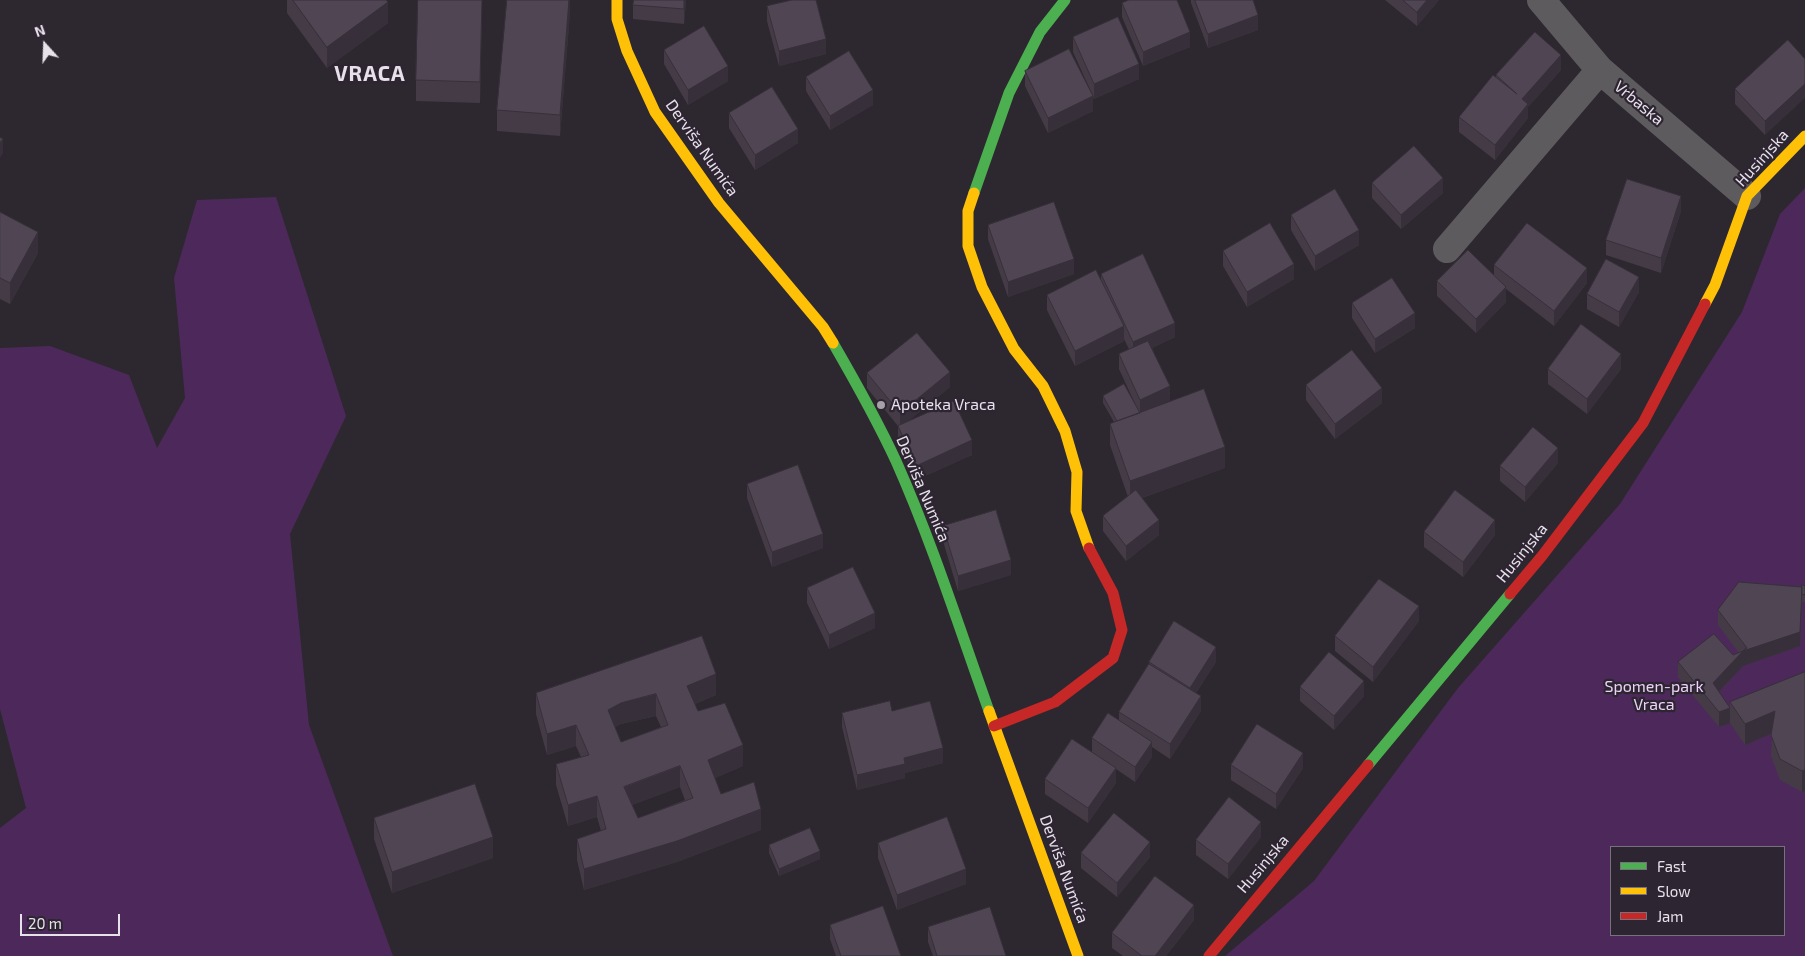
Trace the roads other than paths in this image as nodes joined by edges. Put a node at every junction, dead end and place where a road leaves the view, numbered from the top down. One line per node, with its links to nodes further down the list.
1 (617, 0): 8 (street, Derviša Numića)
2 (1065, 0): 8 (street)
3 (1541, 0): 4 (street, Vrbaska)
4 (1600, 70): 6 (street, Vrbaska); 7 (street)
5 (1805, 136): 6 (street, Husinjska)
6 (1748, 196): 10 (street, Husinjska)
7 (1447, 249)
8 (994, 726): 9 (street, Derviša Numića)
9 (1078, 956)
10 (1209, 956)

